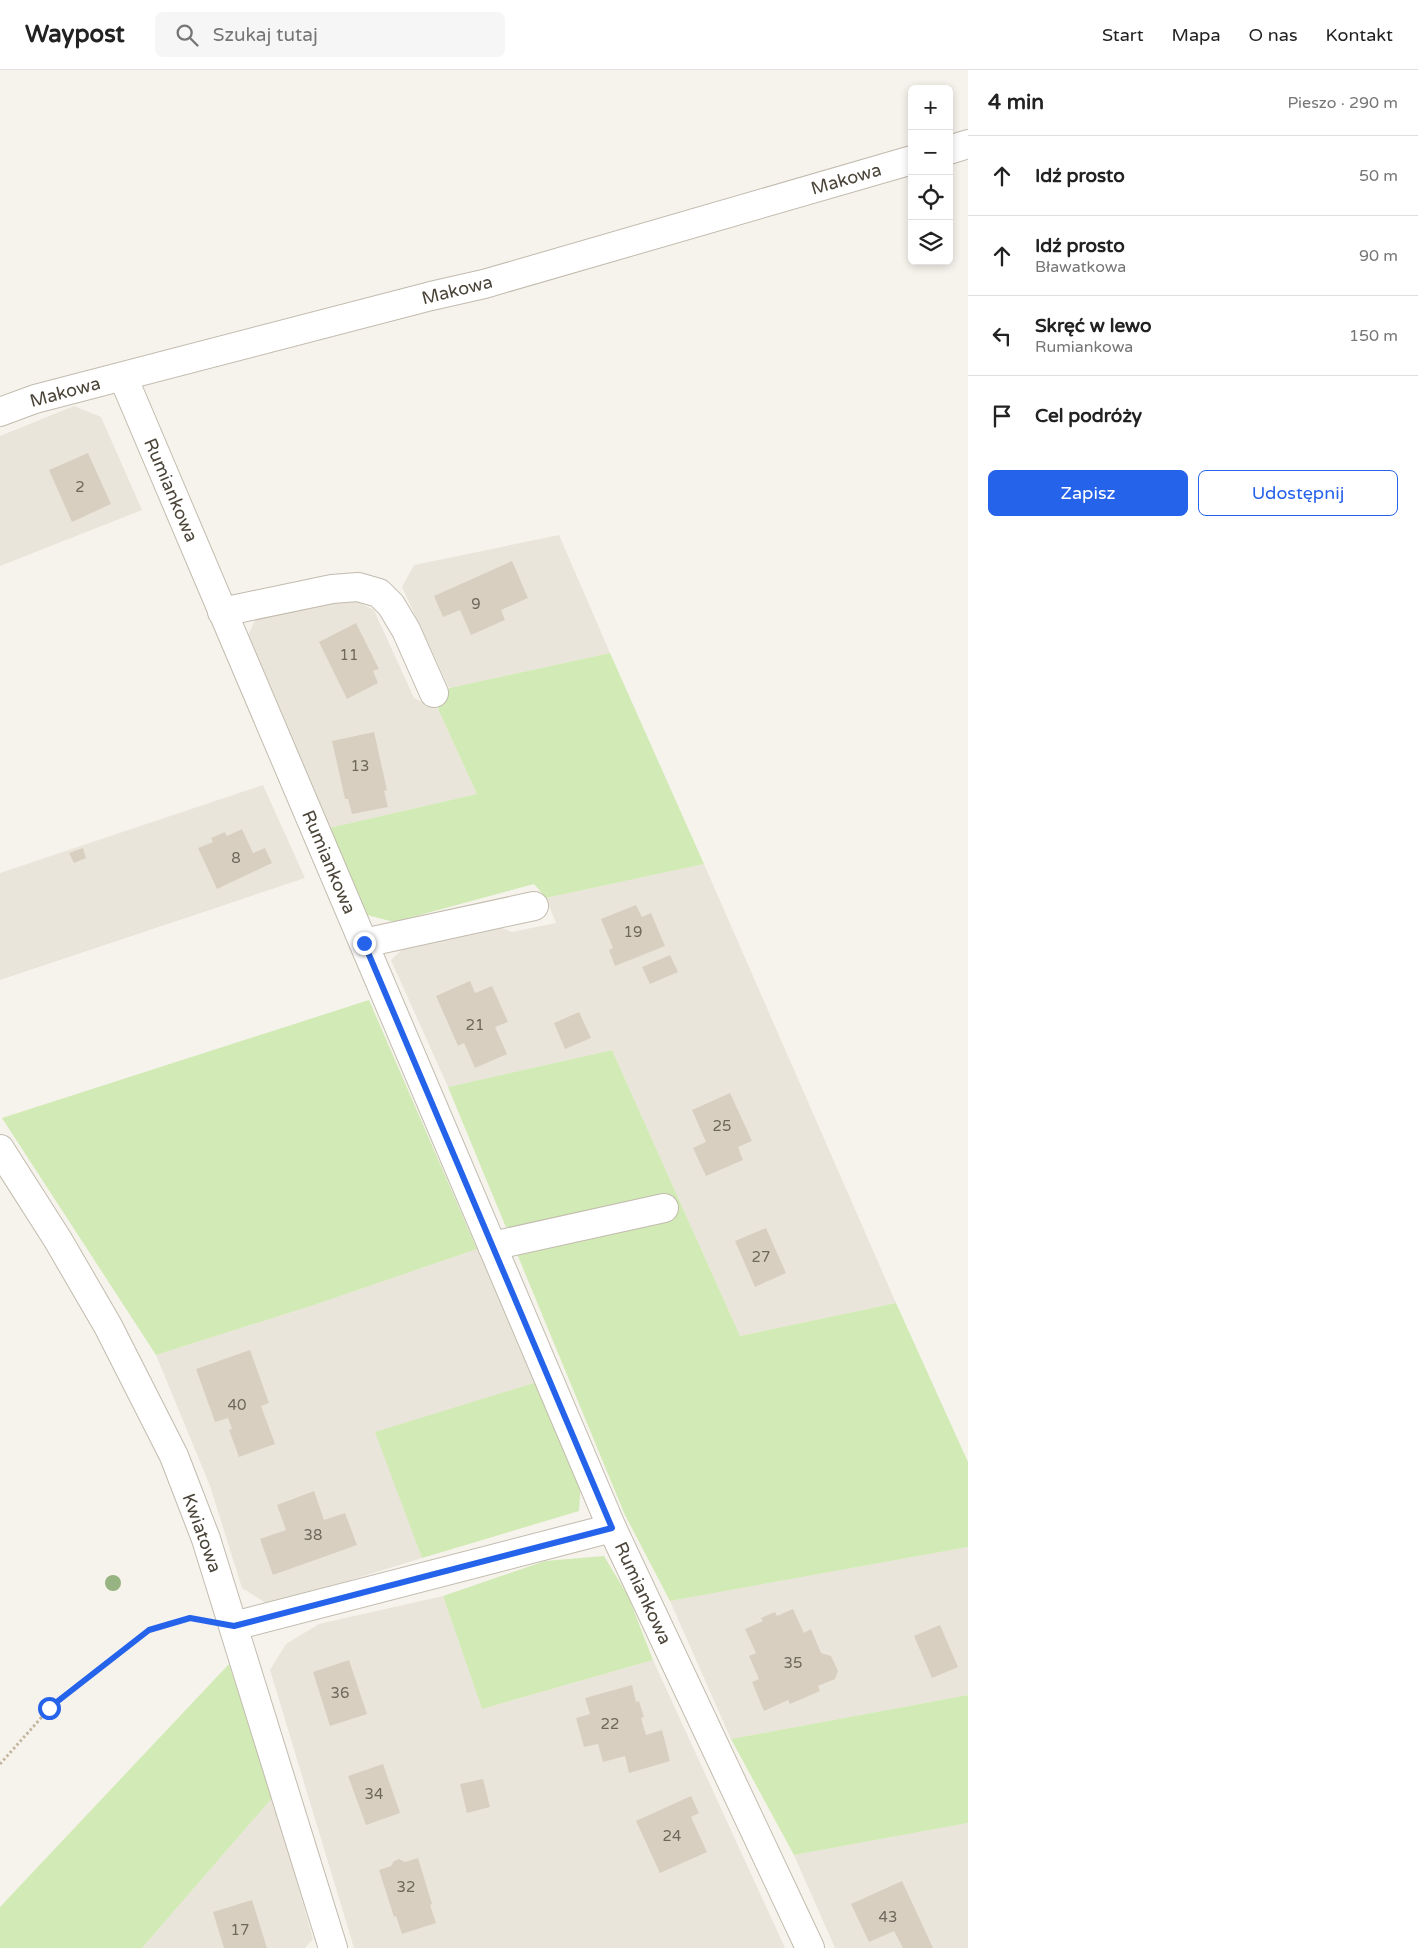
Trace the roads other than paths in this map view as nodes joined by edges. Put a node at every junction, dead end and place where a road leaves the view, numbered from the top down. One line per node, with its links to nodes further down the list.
1 (968, 144): 2 (street)
2 (953, 149)
3 (908, 161): 4 (street, Makowa)
4 (123, 377): 5 (street, Makowa); 6 (street, Rumiankowa)
5 (0, 412)
6 (222, 612): 7 (street); 9 (street, Rumiankowa)
7 (434, 693)
8 (534, 906): 9 (street)
9 (364, 943): 12 (street, Rumiankowa)
10 (0, 1149): 14 (street, Kwiatowa)
11 (664, 1208): 12 (street)
12 (492, 1246): 13 (street, Rumiankowa)
13 (612, 1528): 14 (street); 16 (street, Rumiankowa)
14 (234, 1626): 15 (street, Kwiatowa)
15 (333, 1948)
16 (810, 1948)

